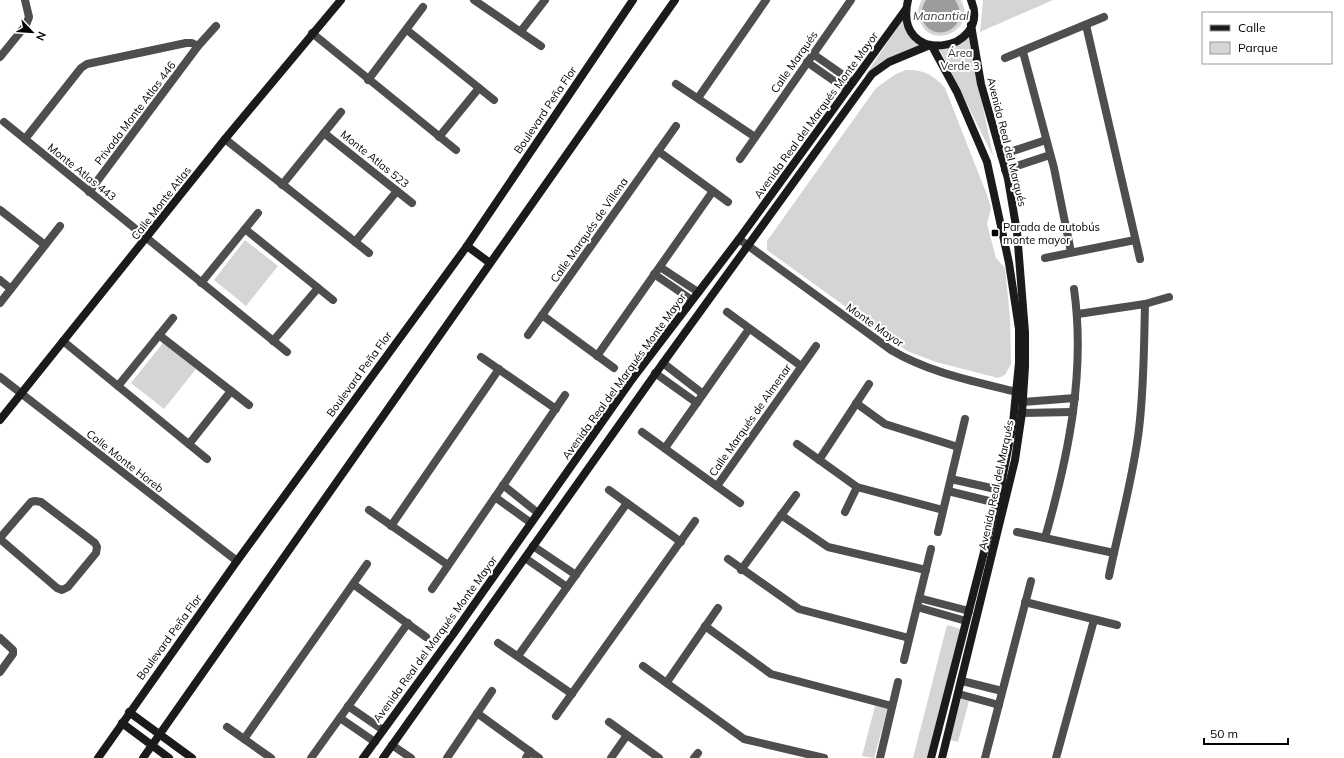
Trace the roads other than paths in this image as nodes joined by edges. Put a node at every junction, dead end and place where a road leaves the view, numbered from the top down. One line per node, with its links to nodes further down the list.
1 (25, 0): 25 (street)
2 (341, 0): 19 (street, Calle Monte Atlas)
3 (474, 0): 18 (street)
4 (544, 0): 18 (street)
5 (633, 0): 65 (street, Boulevard Peña Flor)
6 (675, 0): 71 (street)
7 (766, 0): 33 (street)
8 (851, 0): 24 (street, Calle Marqués)
9 (908, 0): 12 (street)
10 (973, 1): 14 (street, Avenida Real del Marqués)
11 (423, 6): 17 (street)
12 (906, 9): 20 (street); 29 (street, Avenida Real del Marqués Monte Mayor)
13 (1104, 17): 15 (street)
14 (971, 25): 20 (street, Avenida Real del Marqués Monte Mayor); 46 (street, Avenida Real del Marqués)
15 (1086, 25): 23 (street); 62 (street)
16 (216, 26): 21 (street, Privada Monte Atlas 446)
17 (407, 30): 28 (street); 31 (street)
18 (521, 31): 22 (street)
19 (312, 33): 28 (street); 42 (street, Calle Monte Atlas)
20 (931, 45): 66 (street, Avenida Real del Marqués Monte Mayor); 107 (street, Avenida Real del Marqués)
21 (198, 46): 41 (street, Privada Monte Atlas 446); 53 (street, Privada Monte Atlas 446)
22 (541, 46)
23 (1023, 52): 26 (street); 43 (street)
24 (813, 54): 27 (street, Calle Marqués); 29 (street)
25 (0, 57)
26 (1005, 58)
27 (807, 62): 32 (street); 40 (street, Calle Marqués)
28 (368, 80): 39 (street)
29 (853, 82): 32 (street, Avenida Real del Marqués Monte Mayor)
30 (676, 84): 33 (street)
31 (479, 88): 34 (street); 39 (street)
32 (847, 90): 61 (street, Avenida Real del Marqués Monte Mayor)
33 (698, 98): 40 (street)
34 (494, 100)
35 (341, 112): 38 (street)
36 (4, 122): 41 (street, Monte Atlas 443)
37 (676, 126): 45 (street, Calle Marqués de Villena)
38 (324, 133): 50 (street); 51 (street, Monte Atlas 523)
39 (439, 137): 44 (street)
40 (755, 137): 48 (street, Calle Marqués)
41 (25, 139): 53 (street, Monte Atlas 443)
42 (225, 139): 50 (street); 60 (street, Calle Monte Atlas)
43 (1046, 140): 46 (street); 47 (street)
44 (456, 150)
45 (658, 151): 52 (street); 87 (street, Calle Marqués de Villena)
46 (1001, 155): 49 (street, Avenida Real del Marqués)
47 (1050, 155): 49 (street); 67 (street)
48 (740, 159)
49 (1005, 170): 112 (street, Avenida Real del Marqués)
50 (282, 184): 63 (street)
51 (397, 191): 55 (street, Monte Atlas 523); 63 (street)
52 (713, 191): 54 (street); 72 (street)
53 (89, 192): 60 (street, Monte Atlas 443)
54 (728, 202)
55 (412, 203)
56 (0, 210): 64 (street)
57 (258, 213): 59 (street)
58 (60, 226): 64 (street)
59 (245, 229): 75 (street); 76 (street)
60 (147, 239): 75 (street, Monte Atlas 443); 92 (street, Calle Monte Atlas)
61 (739, 239): 66 (street, Monte Mayor); 79 (street, Avenida Real del Marqués Monte Mayor)
62 (1135, 240): 67 (street); 70 (street)
63 (355, 242): 68 (street)
64 (45, 245): 77 (street)
65 (467, 246): 71 (street); 158 (street, Boulevard Peña Flor)
66 (748, 246): 98 (street, Avenida Real del Marqués Monte Mayor); 107 (street, Monte Mayor)
67 (1071, 252): 69 (street)
68 (369, 254)
69 (1045, 258)
70 (1140, 259)
71 (490, 263): 207 (street)
72 (660, 266): 73 (street); 79 (street)
73 (654, 274): 82 (street); 96 (street)
74 (0, 280): 77 (street)
75 (201, 283): 93 (street, Monte Atlas 443)
76 (318, 288): 81 (street); 93 (street)
77 (11, 289): 83 (street)
78 (1074, 289): 86 (street)
79 (698, 292): 82 (street, Avenida Real del Marqués Monte Mayor)
80 (1169, 297): 84 (street)
81 (333, 300)
82 (692, 300): 143 (street, Avenida Real del Marqués Monte Mayor)
83 (0, 302)
84 (1145, 304): 86 (street); 155 (street)
85 (727, 312): 89 (street, Calle Marqués de Almenar)
86 (1078, 314): 111 (street)
87 (542, 315): 91 (street, Calle Marqués de Villena); 96 (street)
88 (173, 318): 90 (street)
89 (749, 328): 99 (street, Calle Marqués de Almenar); 109 (street)
90 (159, 335): 105 (street); 106 (street)
91 (528, 336)
92 (63, 341): 105 (street); 108 (street, Calle Monte Atlas)
93 (273, 341): 95 (street, Monte Atlas 443)
94 (816, 346): 99 (street)
95 (287, 352)
96 (597, 356): 100 (street)
97 (481, 357): 101 (street)
98 (662, 363): 102 (street, Avenida Real del Marqués Monte Mayor); 109 (street)
99 (801, 366): 130 (street, Calle Marqués de Almenar)
100 (614, 368)
101 (499, 370): 116 (street); 147 (street)
102 (655, 374): 113 (street); 153 (street, Avenida Real del Marqués Monte Mayor)
103 (0, 377): 108 (street, Calle Monte Horeb)
104 (869, 384): 114 (street)
105 (118, 386): 122 (street)
106 (231, 391): 115 (street); 122 (street)
107 (1016, 392): 133 (street, Avenida Real del Marqués)
108 (21, 394): 120 (street, Calle Monte Atlas); 158 (street, Calle Monte Horeb)
109 (703, 394): 113 (street)
110 (565, 395): 116 (street)
111 (1075, 398): 112 (street); 117 (street)
112 (1023, 402): 118 (street, Avenida Real del Marqués)
113 (697, 403): 125 (street)
114 (856, 403): 124 (street); 127 (street)
115 (249, 405)
116 (556, 409): 129 (street)
117 (1073, 412): 118 (street); 150 (street)
118 (1022, 413): 189 (street, Avenida Real del Marqués)
119 (964, 419): 124 (street)
120 (0, 420)
121 (642, 432): 125 (street, Calle Marqués de Almenar)
122 (189, 444): 126 (street)
123 (797, 444): 127 (street)
124 (958, 447): 128 (street)
125 (664, 448): 130 (street, Calle Marqués de Almenar)
126 (207, 459)
127 (819, 460): 131 (street)
128 (950, 479): 133 (street); 134 (street)
129 (503, 485): 136 (street); 143 (street)
130 (717, 486): 138 (street)
131 (857, 487): 141 (street); 142 (street)
132 (609, 490): 137 (street)
133 (1000, 490): 139 (street, Avenida Real del Marqués)
134 (948, 491): 139 (street); 141 (street)
135 (796, 495): 144 (street)
136 (495, 497): 146 (street); 160 (street)
137 (627, 503): 152 (street); 163 (street)
138 (740, 503)
139 (997, 503): 173 (street, Avenida Real del Marqués)
140 (369, 510): 147 (street)
141 (943, 510): 148 (street)
142 (846, 512)
143 (538, 513): 146 (street, Avenida Real del Marqués Monte Mayor)
144 (781, 515): 161 (street); 162 (street)
145 (695, 521): 152 (street)
146 (531, 523): 179 (street, Avenida Real del Marqués Monte Mayor)
147 (392, 526): 160 (street)
148 (938, 532)
149 (1017, 532): 150 (street)
150 (1045, 538): 155 (street)
151 (0, 539): 151 (street)
152 (681, 542): 194 (street)
153 (533, 546): 156 (street, Avenida Real del Marqués Monte Mayor); 163 (street)
154 (931, 549): 162 (street)
155 (1114, 553): 164 (street)
156 (525, 558): 167 (street); 183 (street, Avenida Real del Marqués Monte Mayor)
157 (728, 559): 161 (street)
158 (237, 561): 199 (street, Boulevard Peña Flor)
159 (367, 564): 166 (street)
160 (448, 565): 168 (street)
161 (742, 570): 182 (street)
162 (926, 570): 169 (street)
163 (576, 575): 167 (street)
164 (1109, 576)
165 (1031, 581): 170 (street)
166 (353, 584): 176 (street); 209 (street)
167 (567, 587): 185 (street)
168 (432, 589)
169 (919, 598): 171 (street); 173 (street)
170 (1025, 602): 174 (street); 193 (street)
171 (917, 607): 175 (street); 182 (street)
172 (718, 608): 178 (street)
173 (969, 610): 175 (street, Avenida Real del Marqués)
174 (1094, 620): 177 (street); 232 (street)
175 (966, 622): 229 (street, Avenida Real del Marqués)
176 (408, 623): 180 (street); 197 (street)
177 (1117, 625)
178 (705, 626): 190 (street); 198 (street)
179 (454, 633): 183 (street); 206 (street, Avenida Real del Marqués Monte Mayor)
180 (426, 637)
181 (0, 638): 188 (street)
182 (909, 638): 186 (street)
183 (465, 643): 211 (street, Avenida Real del Marqués Monte Mayor)
184 (498, 643): 185 (street)
185 (518, 656): 194 (street)
186 (904, 660)
187 (643, 666): 190 (street)
188 (0, 672)
189 (962, 681): 193 (street); 195 (street, Avenida Real del Marqués)
190 (667, 682): 227 (street)
191 (898, 682): 198 (street)
192 (492, 691): 200 (street)
193 (1002, 691): 196 (street)
194 (572, 694): 201 (street)
195 (959, 694): 196 (street); 230 (street, Avenida Real del Marqués)
196 (998, 705): 231 (street)
197 (348, 706): 202 (street); 206 (street)
198 (892, 706): 228 (street)
199 (129, 712): 204 (street, Boulevard Peña Flor); 207 (street)
200 (477, 713): 213 (street); 223 (street)
201 (556, 716)
202 (340, 718): 210 (street); 219 (street)
203 (609, 722): 208 (street)
204 (122, 723): 212 (street); 214 (street, Boulevard Peña Flor)
205 (227, 728): 209 (street)
206 (383, 730): 210 (street, Avenida Real del Marqués Monte Mayor)
207 (160, 734): 212 (street); 217 (street)
208 (627, 735): 225 (street); 226 (street)
209 (244, 739): 218 (street)
210 (374, 742): 220 (street, Avenida Real del Marqués Monte Mayor)
211 (392, 745): 221 (street, Avenida Real del Marqués Monte Mayor); 222 (street)
212 (152, 746): 215 (street); 216 (street)
213 (528, 755): 224 (street)
214 (98, 758)
215 (143, 758)
216 (169, 758)
217 (192, 758)
218 (271, 758)
219 (311, 758)
220 (363, 758)
221 (385, 758)
222 (411, 758)
223 (447, 758)
224 (540, 758)
225 (611, 758)
226 (659, 758)
227 (824, 758)
228 (880, 758)
229 (931, 758)
230 (942, 758)
231 (985, 758)
232 (1056, 758)

